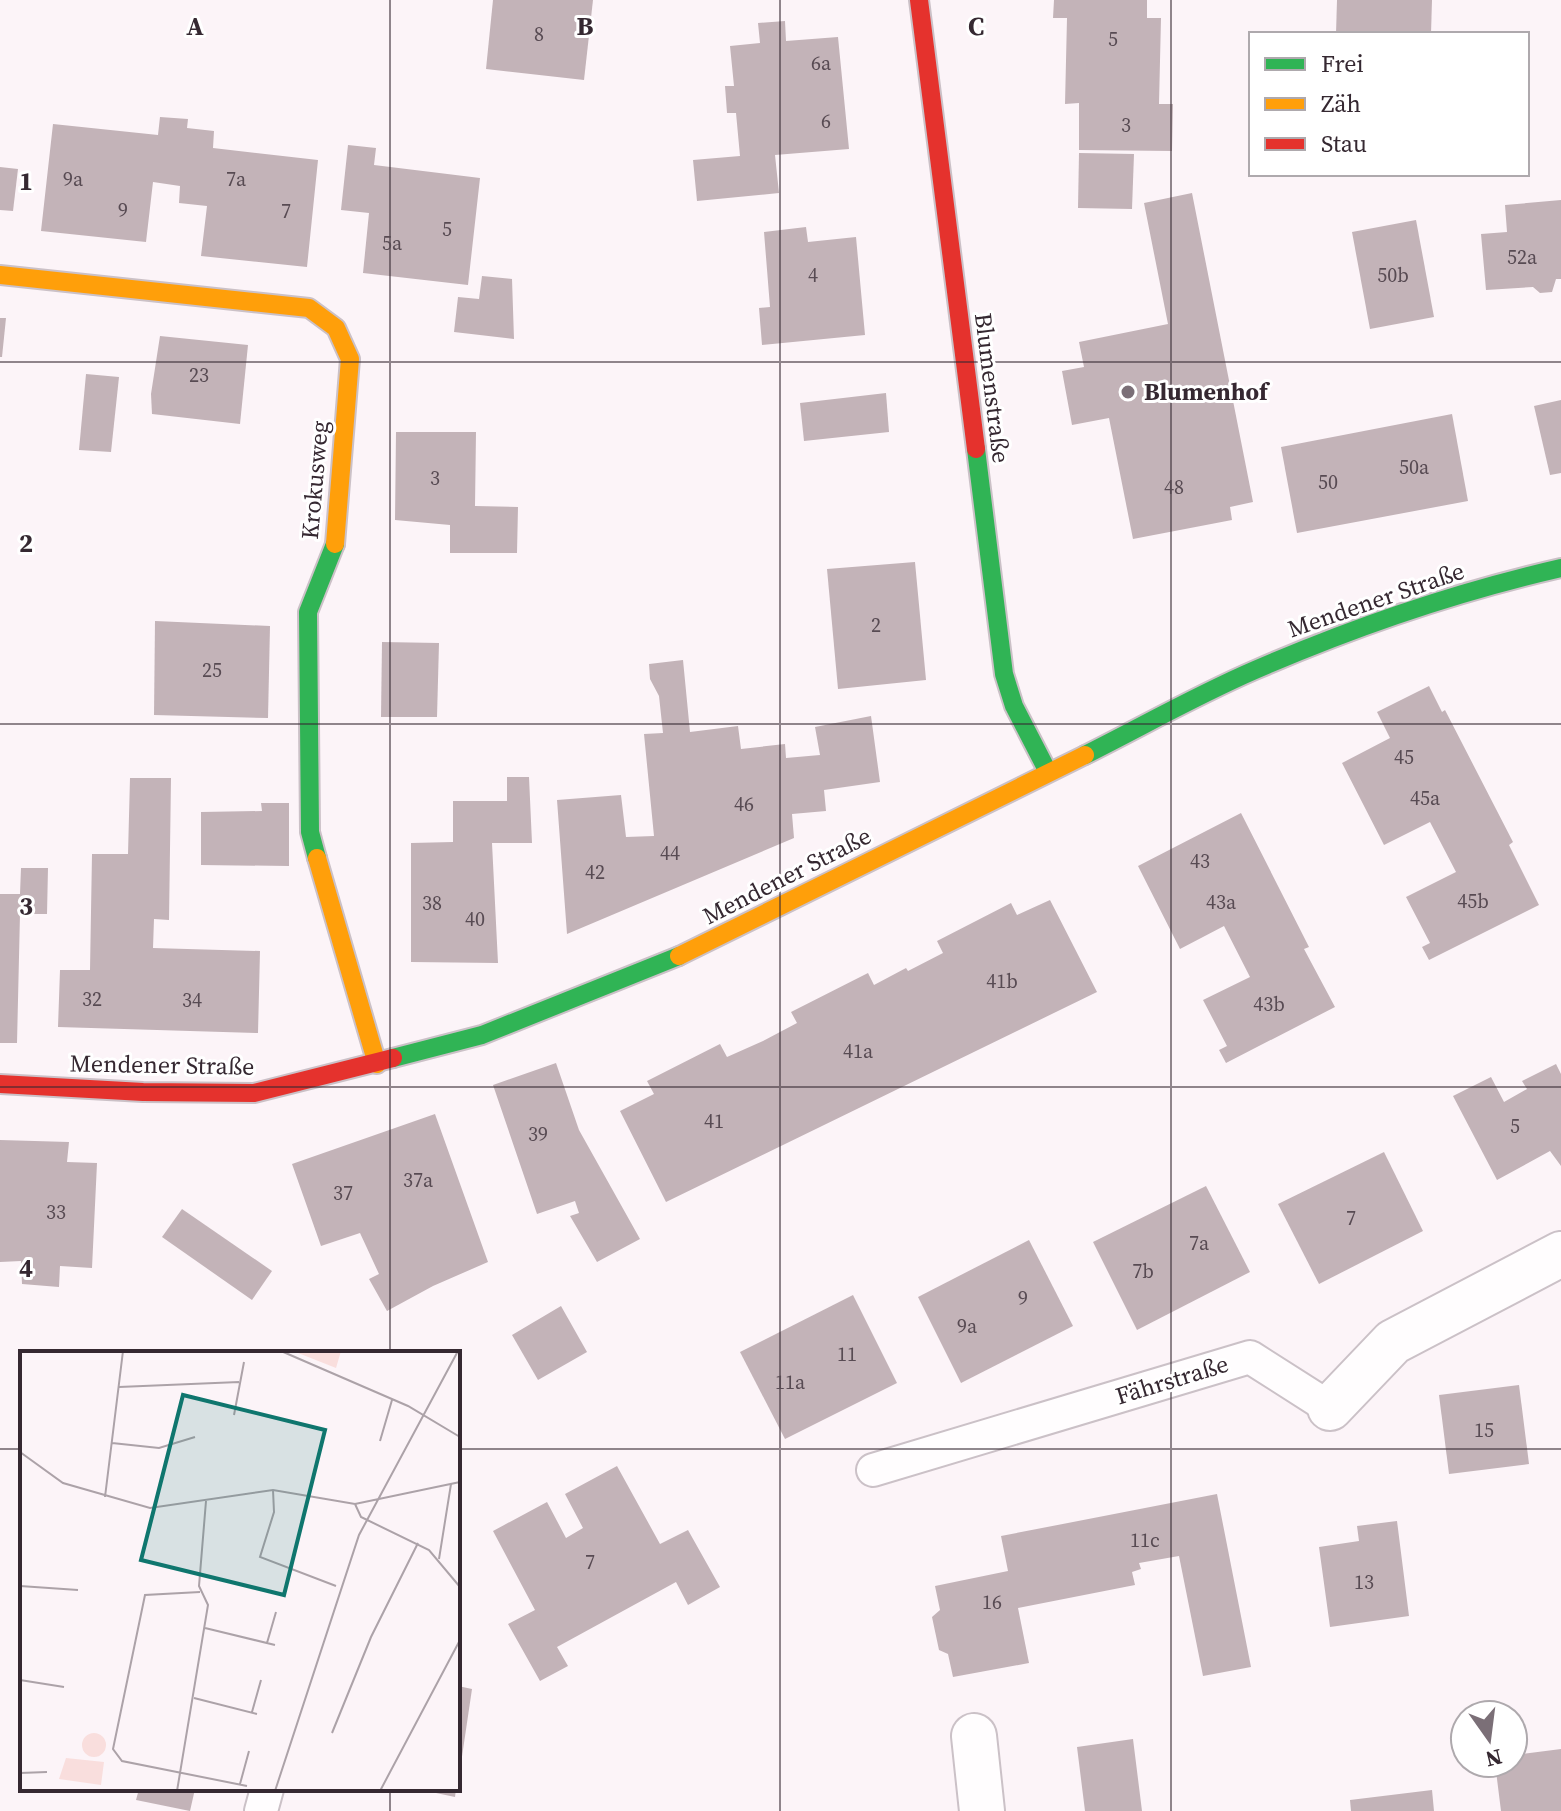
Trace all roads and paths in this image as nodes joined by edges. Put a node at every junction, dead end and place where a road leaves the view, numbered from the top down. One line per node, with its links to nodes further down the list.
1 (919, 0): 4 (street, Blumenstraße)
2 (0, 275): 5 (street, Krokusweg)
3 (1561, 568): 4 (street, Mendener Straße)
4 (1048, 772): 5 (street, Mendener Straße)
5 (377, 1064): 6 (street, Mendener Straße)
6 (0, 1084)
7 (1561, 1254): 8 (street, Fährstraße)
8 (1330, 1408): 9 (lane, Fährstraße)
9 (873, 1470)
10 (974, 1736): 13 (street)
11 (266, 1791): 12 (lane)
12 (261, 1811)
13 (982, 1811)

